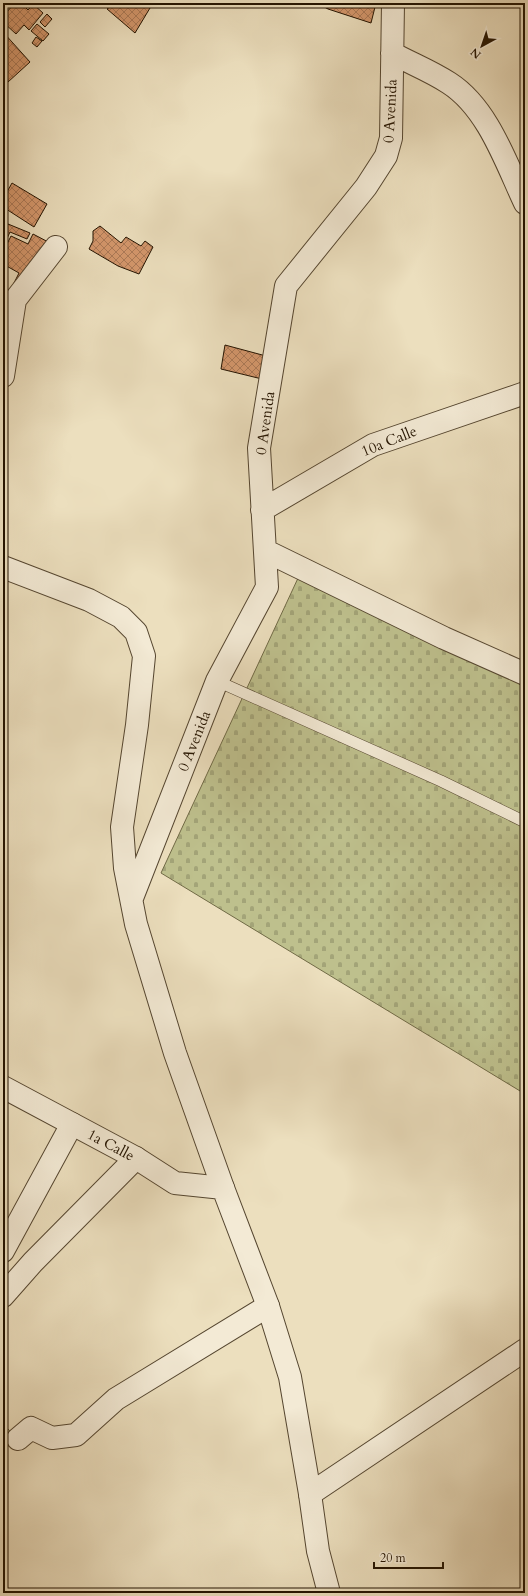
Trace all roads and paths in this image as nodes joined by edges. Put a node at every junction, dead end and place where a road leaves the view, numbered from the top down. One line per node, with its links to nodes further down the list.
1 (392, 3): 2 (street, 0 Avenida)
2 (392, 53): 3 (street); 7 (street, 0 Avenida)
3 (525, 203)
4 (56, 247): 5 (street)
5 (3, 376)
6 (525, 393): 7 (street, 10a Calle)
7 (262, 510): 8 (street, 0 Avenida)
8 (266, 551): 10 (street); 11 (street, 0 Avenida)
9 (3, 567): 13 (street)
10 (525, 674)
11 (218, 682): 12 (lane); 13 (street, 0 Avenida)
12 (525, 822)
13 (132, 898): 17 (street)
14 (3, 1087): 15 (street, 1a Calle)
15 (72, 1124): 16 (street, 1a Calle); 18 (street)
16 (136, 1158): 17 (street, 1a Calle); 19 (street)
17 (222, 1188): 20 (street)
18 (3, 1251)
19 (3, 1296)
20 (268, 1306): 22 (street); 23 (street)
21 (525, 1350): 23 (street)
22 (18, 1438)
23 (310, 1494): 24 (street)
24 (329, 1593)

